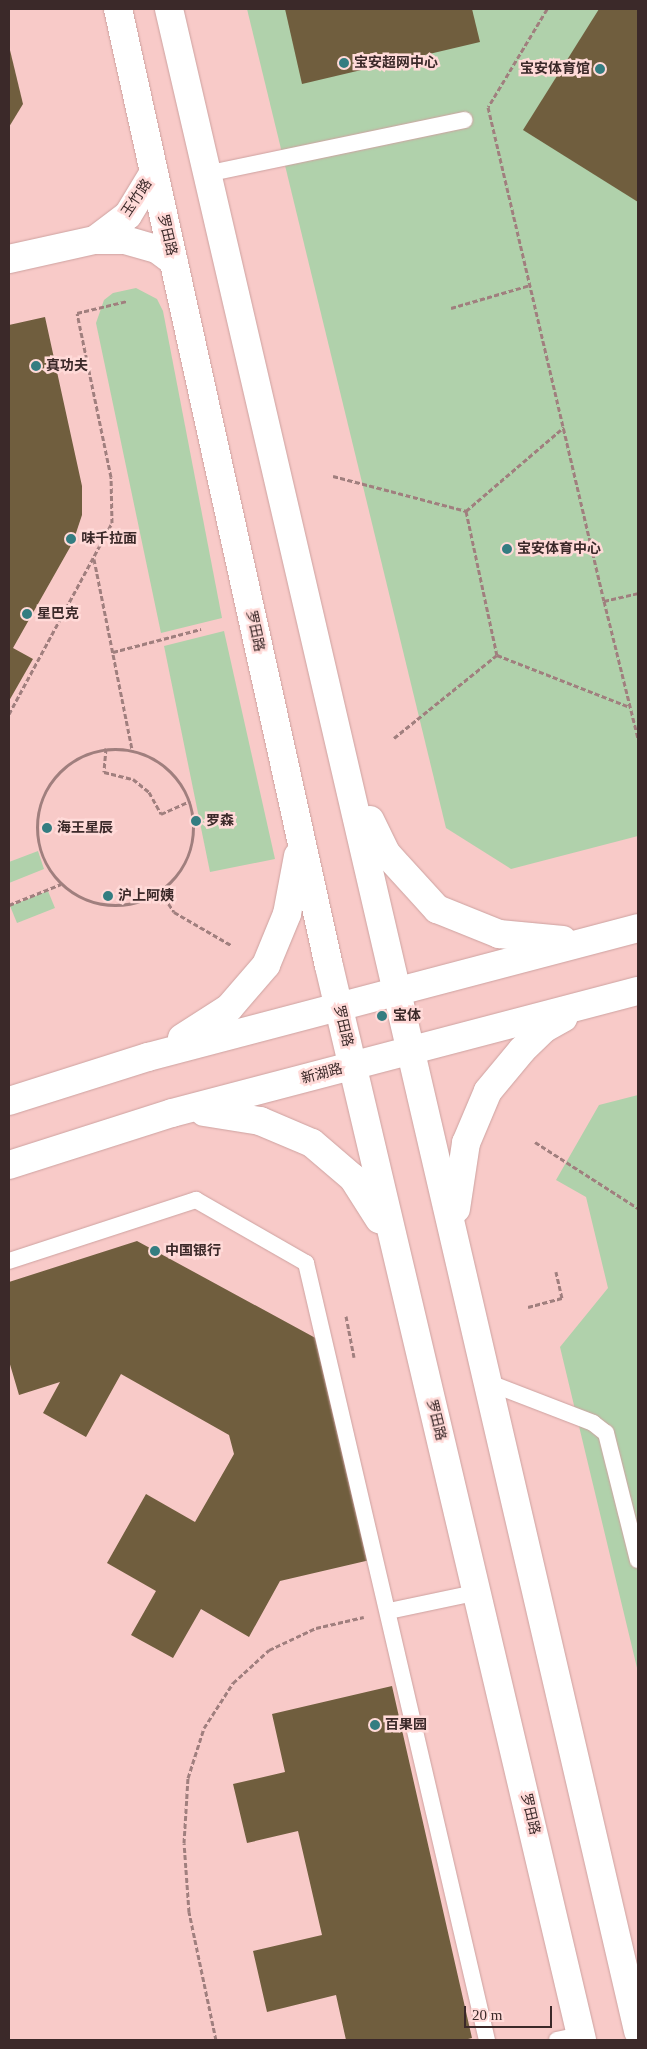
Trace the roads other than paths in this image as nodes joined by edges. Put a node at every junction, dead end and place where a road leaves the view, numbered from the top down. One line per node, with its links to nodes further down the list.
1 (118, 9): 4 (main road, 罗田路)
2 (169, 9): 5 (main road)
3 (464, 120): 5 (lane)
4 (154, 172): 6 (main road, 玉竹路); 8 (main road, 罗田路)
5 (206, 174): 9 (main road)
6 (95, 240): 7 (main road, 玉竹路); 8 (main road, 玉竹路)
7 (9, 259)
8 (174, 262): 10 (main road, 罗田路)
9 (350, 777): 12 (main road); 13 (main road)
10 (300, 835): 16 (main road, 罗田路); 18 (main road)
11 (638, 928): 12 (main road)
12 (587, 942): 13 (main road)
13 (399, 989): 16 (main road); 17 (main road)
14 (638, 991): 15 (main road, 新湖路)
15 (591, 1004): 17 (main road, 新湖路); 23 (main road)
16 (338, 1005): 18 (main road); 19 (main road, 罗田路)
17 (413, 1049): 19 (main road, 新湖路); 23 (main road)
18 (148, 1057): 20 (main road)
19 (352, 1066): 21 (main road, 新湖路); 24 (main road, 罗田路)
20 (9, 1101)
21 (172, 1113): 22 (main road, 新湖路); 24 (main road)
22 (9, 1165)
23 (454, 1246): 26 (main road)
24 (395, 1254): 28 (main road, 罗田路)
25 (9, 1261): 29 (lane)
26 (487, 1382): 27 (lane); 30 (main road)
27 (638, 1560)
28 (479, 1592): 29 (lane); 31 (main road, 罗田路)
29 (389, 1611): 32 (lane)
30 (638, 2031)
31 (573, 2038)
32 (487, 2040)

